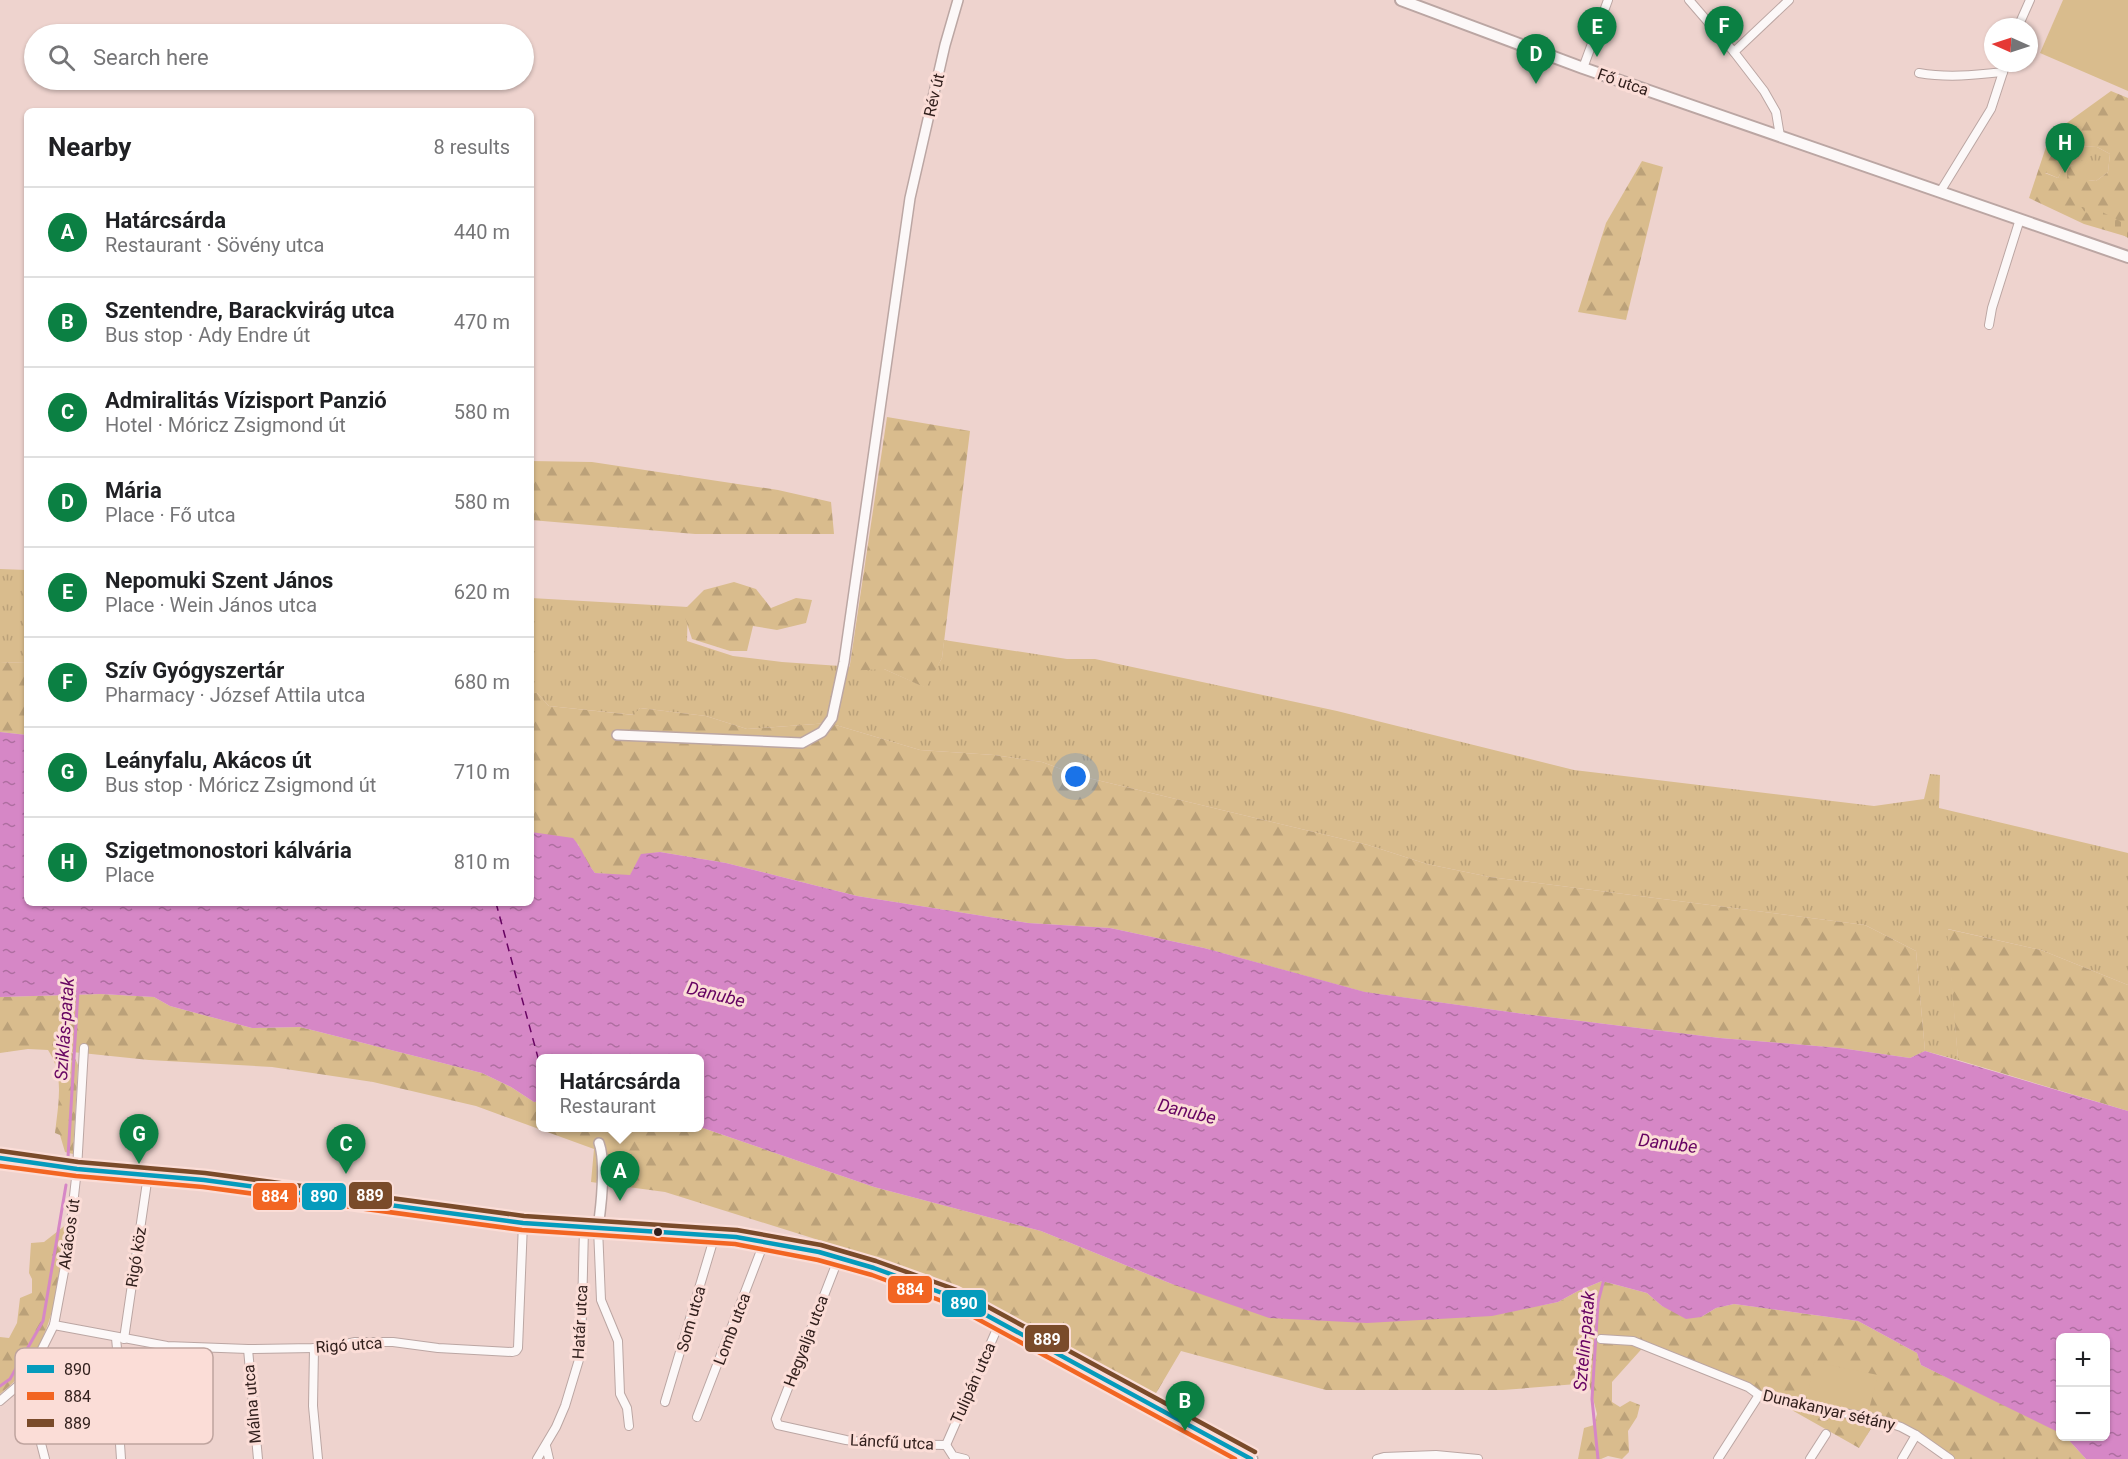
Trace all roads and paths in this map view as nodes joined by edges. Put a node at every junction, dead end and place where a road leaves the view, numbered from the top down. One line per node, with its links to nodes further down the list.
1 (958, 0): 17 (street, Rév út)
2 (1401, 0): 9 (main road, Fő utca)
3 (1608, 0): 9 (street)
4 (1689, 0): 8 (street)
5 (1789, 0): 8 (street)
6 (2030, 0): 7 (street)
7 (2022, 18)
8 (1734, 52): 12 (street)
9 (1583, 68): 12 (main road, Fő utca)
10 (2003, 72): 11 (street); 13 (street)
11 (1919, 73)
12 (1780, 136): 13 (main road, Fő utca)
13 (1940, 192): 14 (main road, Fő utca)
14 (2020, 219): 15 (main road, Fő utca); 16 (street)
15 (2128, 257)
16 (1989, 325)
17 (617, 735)
18 (84, 1048): 21 (street, Akácos út)
19 (599, 1143): 25 (street)
20 (0, 1158): 21 (main road)
21 (77, 1169): 22 (main road); 30 (street, Akácos út)
22 (148, 1175): 23 (main road); 31 (street, Rigó köz)
23 (523, 1223): 24 (main road); 35 (street, Rigó utca)
24 (584, 1228): 25 (main road); 49 (street, Határ utca)
25 (598, 1228): 26 (main road); 43 (street)
26 (715, 1235): 27 (main road); 40 (street, Som utca)
27 (765, 1240): 28 (main road); 41 (street, Lomb utca)
28 (839, 1257): 29 (main road); 42 (street, Hegyalja utca)
29 (1000, 1322): 48 (street, Tulipán utca); 50 (main road)
30 (54, 1325): 31 (street, Rigó utca); 33 (street, Akácos út)
31 (120, 1338): 34 (street, Rigó köz); 36 (street, Rigó utca)
32 (1601, 1339): 38 (street, Dunakanyar sétány)
33 (42, 1348)
34 (120, 1348)
35 (314, 1348): 36 (street, Rigó utca); 54 (street)
36 (248, 1349): 53 (street, Málna utca)
37 (15, 1388): 39 (street, Akácos út)
38 (1759, 1395): 45 (street, Dunakanyar sétány); 61 (street)
39 (0, 1401)
40 (665, 1402)
41 (697, 1417)
42 (778, 1425): 48 (street, Láncfű utca)
43 (629, 1426)
44 (1826, 1434): 62 (street)
45 (1916, 1435): 63 (street); 64 (street, Dunakanyar sétány)
46 (41, 1444): 51 (street)
47 (120, 1444): 52 (street, Rigó köz)
48 (946, 1445): 57 (street, Láncfű utca)
49 (546, 1446): 55 (street, Határ utca); 56 (street)
50 (1236, 1456): 58 (main road)
51 (45, 1459)
52 (121, 1459)
53 (258, 1459)
54 (318, 1459)
55 (537, 1459)
56 (549, 1459)
57 (965, 1459)
58 (1251, 1459)
59 (1377, 1459): 60 (street)
60 (1479, 1459)
61 (1718, 1459)
62 (1810, 1459)
63 (1902, 1459)
64 (1950, 1459)

